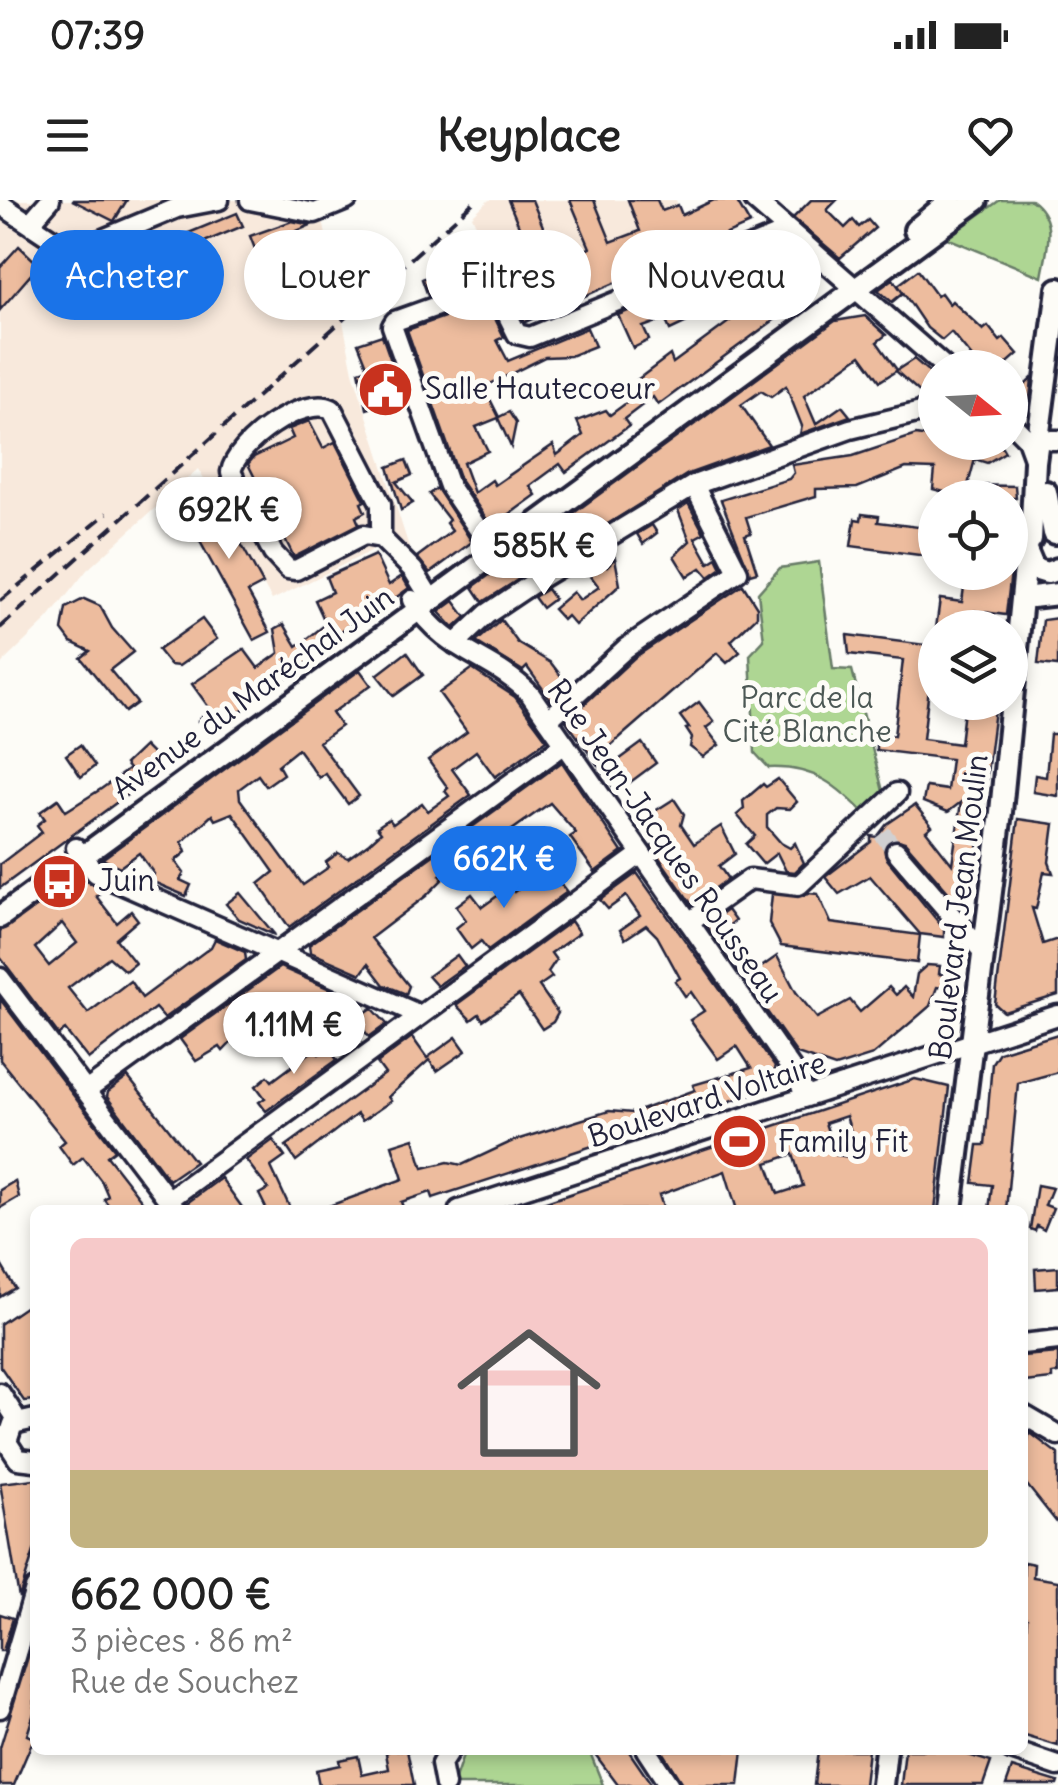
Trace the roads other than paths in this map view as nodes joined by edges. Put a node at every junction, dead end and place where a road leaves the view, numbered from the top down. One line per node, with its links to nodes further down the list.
1 (50, 200): 9 (street)
2 (219, 200): 9 (street)
3 (250, 200): 4 (street)
4 (346, 200)
5 (754, 200): 10 (street)
6 (951, 200): 12 (main road, Avenue du Maréchal Juin)
7 (977, 200): 12 (main road, Avenue du Maréchal Juin)
8 (5, 205): 9 (street)
9 (30, 222)
10 (787, 230)
11 (821, 261): 12 (street)
12 (850, 287): 15 (street); 24 (main road, Avenue du Maréchal Juin); 29 (main road, Avenue du Maréchal Juin)
13 (1058, 289): 20 (main road, Boulevard Jean Moulin)
14 (611, 304): 24 (street)
15 (925, 350)
16 (1058, 394): 18 (main road)
17 (918, 413): 21 (street)
18 (1055, 440): 22 (main road)
19 (1028, 442): 20 (street)
20 (1035, 462): 25 (main road, Boulevard Jean Moulin)
21 (694, 485): 31 (street); 32 (street)
22 (1056, 535): 25 (main road)
23 (381, 538): 23 (street); 29 (street, Rue Jean-Jacques Rousseau)
24 (489, 545): 29 (main road, Avenue du Maréchal Juin)
25 (1028, 548): 26 (main road)
26 (1054, 572): 30 (main road, Boulevard Jean Moulin)
27 (1028, 590): 30 (main road, Boulevard Jean Moulin)
28 (1058, 594): 30 (main road)
29 (419, 600): 31 (street, Rue Jean-Jacques Rousseau); 38 (main road, Avenue du Maréchal Juin)
30 (1028, 603): 46 (main road, Boulevard Jean Moulin)
31 (455, 644): 32 (street, Rue Jean-Jacques Rousseau)
32 (548, 720): 33 (street, Rue Jean-Jacques Rousseau)
33 (565, 744): 39 (street, Rue Jean-Jacques Rousseau); 45 (street)
34 (896, 793): 35 (street)
35 (869, 818): 36 (street); 40 (street)
36 (882, 833)
37 (896, 851): 46 (street)
38 (79, 852): 42 (main road, Avenue du Maréchal Juin); 43 (main road, Avenue du Maréchal Juin); 45 (street)
39 (641, 854): 44 (street, Rue Jean-Jacques Rousseau); 49 (street)
40 (799, 884): 41 (street); 44 (street)
41 (818, 888)
42 (0, 904)
43 (0, 917)
44 (689, 922): 52 (street, Rue Jean-Jacques Rousseau)
45 (277, 952): 49 (street); 51 (street)
46 (983, 952): 50 (main road, Boulevard Jean Moulin)
47 (0, 978): 51 (street)
48 (1058, 1014): 50 (street, Boulevard Voltaire)
49 (420, 1015): 53 (street)
50 (972, 1043): 52 (street, Boulevard Voltaire); 55 (main road, Boulevard Jean Moulin)
51 (86, 1091): 53 (street)
52 (805, 1097): 54 (street, Boulevard Voltaire)
53 (172, 1205)
54 (474, 1205)
55 (951, 1205)
56 (1058, 1340): 57 (street)
57 (1028, 1343)
58 (0, 1392): 60 (street)
59 (1028, 1418): 61 (street)
60 (12, 1435): 62 (street)
61 (1058, 1435)
62 (30, 1460)
63 (30, 1606): 64 (street)
64 (0, 1708)
65 (447, 1755): 70 (street)
66 (649, 1755): 71 (street)
67 (885, 1755): 72 (main road)
68 (1026, 1755): 69 (street)
69 (1058, 1766)
70 (445, 1785)
71 (669, 1785)
72 (882, 1785)

